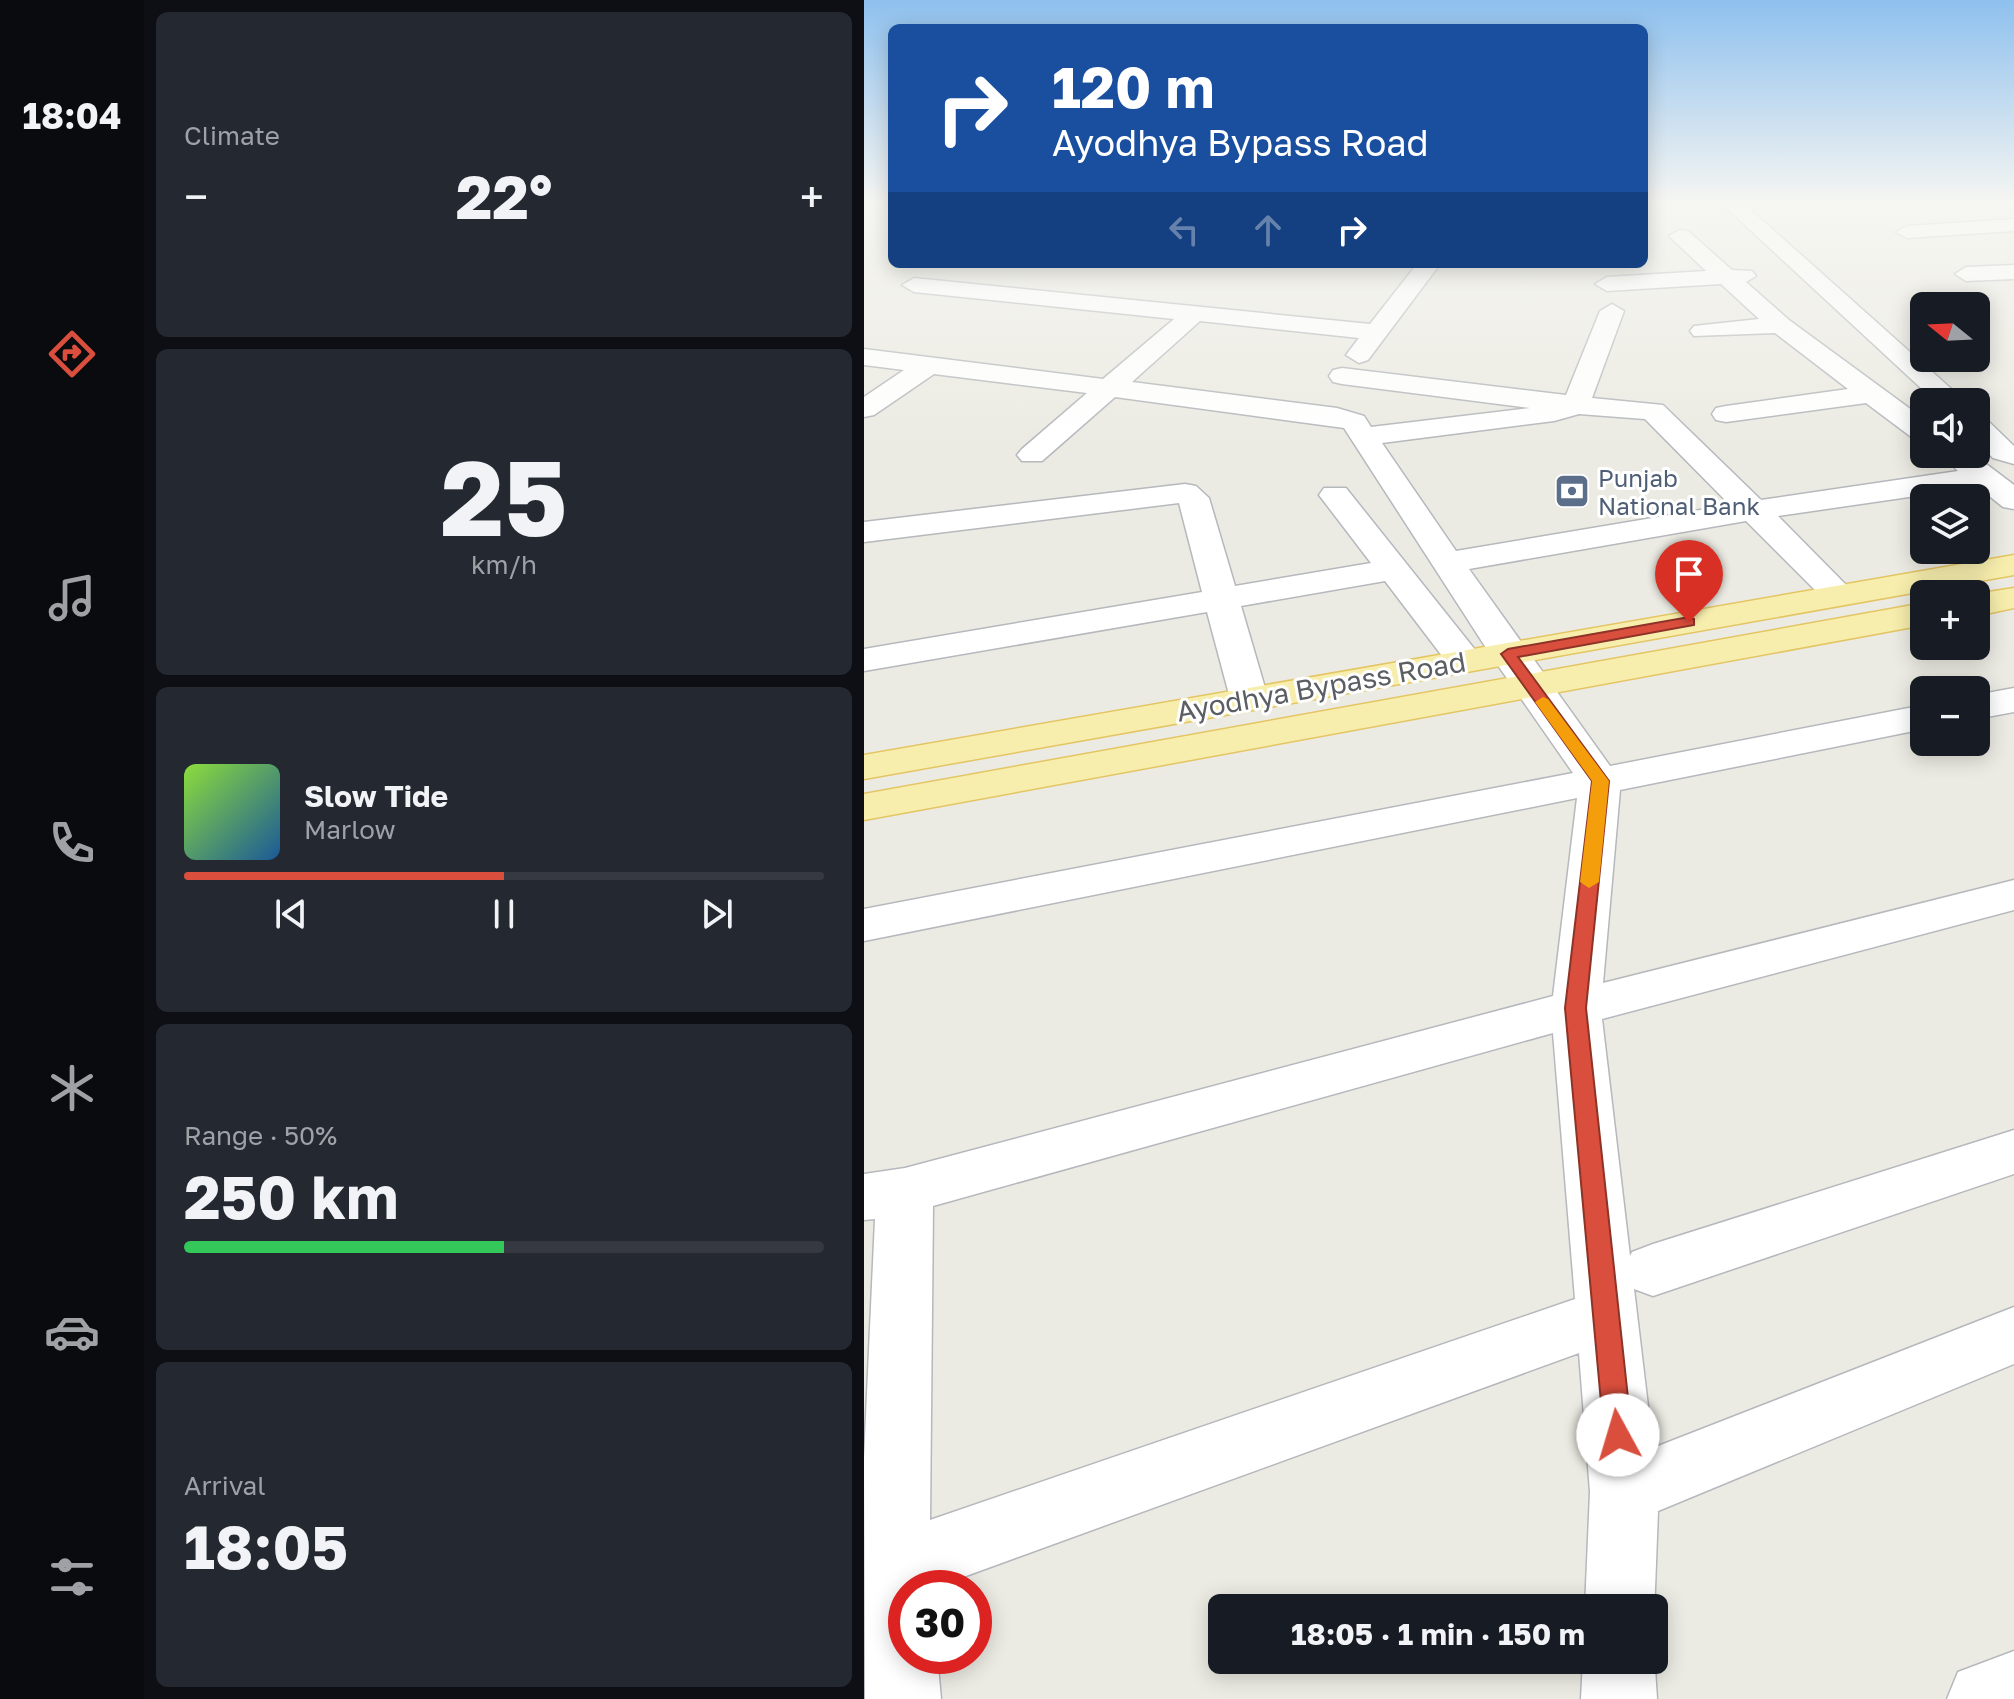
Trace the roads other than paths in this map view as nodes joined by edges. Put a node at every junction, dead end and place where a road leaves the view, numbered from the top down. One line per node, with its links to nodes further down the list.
1 (923, 281): 8 (street)
2 (1416, 281): 11 (street)
3 (1653, 281): 6 (street)
4 (1731, 281): 9 (street)
5 (1819, 281): 16 (street)
6 (1607, 284)
7 (1612, 311): 18 (street)
8 (1194, 314): 11 (street); 15 (street)
9 (1780, 325): 10 (street); 17 (street)
10 (1703, 331)
11 (1376, 332): 14 (street)
12 (864, 357): 13 (street)
13 (929, 365): 15 (street); 19 (street)
14 (1342, 376): 18 (street); 20 (street)
15 (1109, 388): 20 (street); 25 (street)
16 (1937, 388)
17 (1869, 394): 21 (street); 22 (street)
18 (1576, 405): 23 (street); 31 (street)
19 (864, 409)
20 (1311, 413): 23 (street)
21 (1726, 414)
22 (1910, 423)
23 (1366, 436): 33 (street)
24 (1990, 439): 26 (street)
25 (1032, 455)
26 (2014, 455)
27 (1971, 468): 28 (street)
28 (1983, 477): 30 (street); 31 (street)
29 (1335, 495): 35 (street)
30 (2014, 500)
31 (1756, 510): 33 (street); 36 (street)
32 (864, 532): 38 (street)
33 (1446, 563): 43 (street)
34 (2014, 565): 36 (main road, Ayodhya Bypass Road)
35 (1396, 569): 38 (street); 42 (street)
36 (1838, 594): 43 (main road, Ayodhya Bypass Road)
37 (2014, 598): 39 (main road)
38 (1224, 599): 41 (street); 44 (street)
39 (1990, 602)
40 (1910, 616): 43 (main road, Ayodhya Bypass Road)
41 (864, 660)
42 (1465, 661): 43 (main road, Ayodhya Bypass Road); 44 (main road, Ayodhya Bypass Road)
43 (1519, 670): 49 (street); 50 (main road, Ayodhya Bypass Road)
44 (1249, 698): 48 (main road, Ayodhya Bypass Road)
45 (2014, 700): 46 (street)
46 (1990, 704)
47 (1910, 720): 49 (street)
48 (864, 767)
49 (1600, 781): 52 (street); 53 (street)
50 (864, 807)
51 (2014, 895): 53 (street)
52 (864, 925)
53 (1576, 1008): 55 (street); 57 (street)
54 (2014, 1152): 56 (street)
55 (884, 1194): 60 (street)
56 (1653, 1270)
57 (1606, 1316): 59 (street); 60 (street)
58 (2014, 1335): 59 (street)
59 (1624, 1492): 61 (street)
60 (894, 1567): 64 (street)
61 (1621, 1594)
62 (1620, 1674): 65 (street)
63 (2014, 1688): 66 (street)
64 (903, 1699)
65 (1619, 1699)
66 (1985, 1699)

